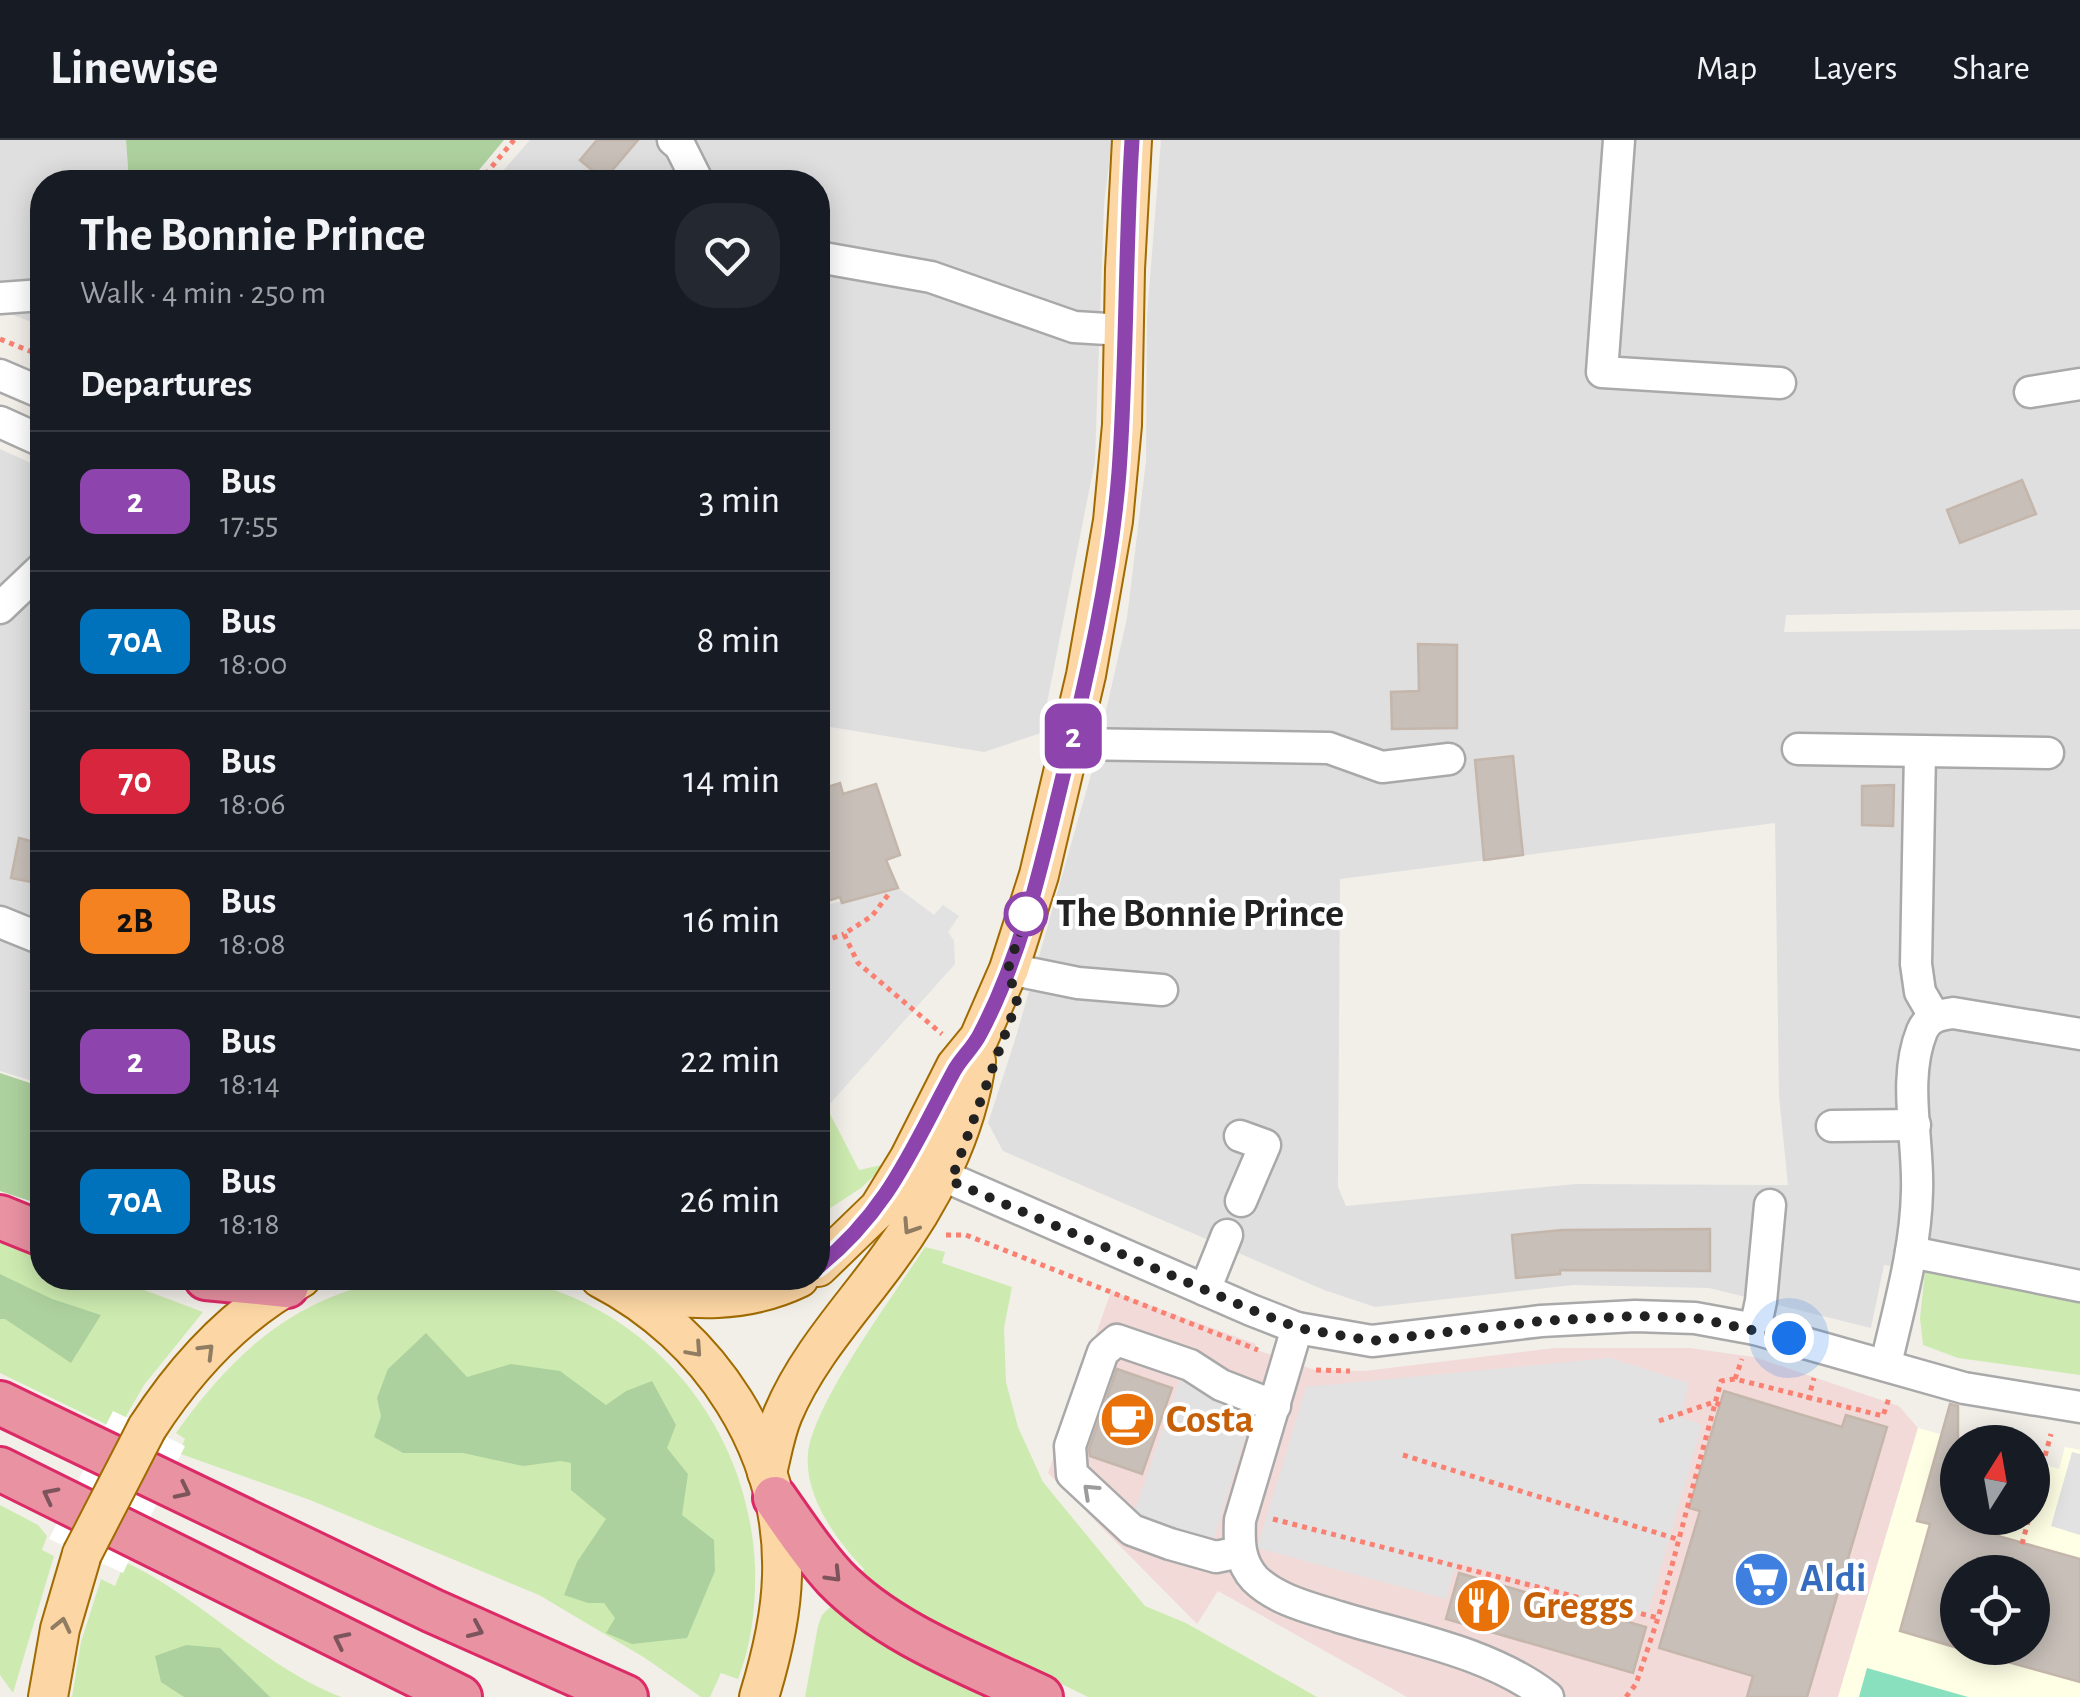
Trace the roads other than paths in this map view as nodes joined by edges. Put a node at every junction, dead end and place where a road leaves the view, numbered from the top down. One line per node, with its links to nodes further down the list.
1 (1132, 140): 6 (main road)
2 (1619, 140): 8 (street)
3 (830, 258): 6 (street)
4 (30, 296): 5 (street)
5 (0, 298)
6 (1124, 330): 16 (main road)
7 (0, 375): 10 (street)
8 (1780, 383)
9 (2080, 384): 11 (street)
10 (30, 389)
11 (2030, 392)
12 (0, 422): 13 (street)
13 (30, 435)
14 (30, 579): 15 (street)
15 (0, 608)
16 (1071, 744): 20 (street); 23 (main road)
17 (1798, 749): 18 (street)
18 (1920, 752): 19 (street); 25 (street)
19 (2048, 753)
20 (1449, 760)
21 (0, 922): 22 (street)
22 (30, 934)
23 (1008, 969): 24 (street); 30 (main road)
24 (1162, 990)
25 (1934, 1016): 26 (street); 27 (street)
26 (2080, 1034)
27 (1915, 1125): 28 (street); 36 (street)
28 (1832, 1126)
29 (1240, 1136): 31 (street)
30 (924, 1168): 37 (main road); 43 (street); 51 (main road, one-way to 51)
31 (1242, 1201)
32 (1770, 1206): 45 (street)
33 (0, 1218): 34 (highway)
34 (30, 1229)
35 (1227, 1234): 43 (street)
36 (1911, 1252): 38 (street); 46 (street)
37 (830, 1255)
38 (2080, 1286)
39 (283, 1290): 54 (main road, one-way to 39, bridge)
40 (620, 1290): 51 (main road, one-way to 51)
41 (641, 1290): 42 (main road)
42 (772, 1290)
43 (1205, 1290): 44 (street)
44 (1298, 1328): 45 (street); 48 (street)
45 (1750, 1342): 46 (street)
46 (1886, 1364): 49 (street)
47 (0, 1403): 56 (highway, one-way to 56)
48 (1275, 1406): 52 (street); 52 (street, one-way to 48)
49 (2080, 1407)
50 (0, 1469): 55 (highway, one-way to 50)
51 (771, 1485): 53 (main road); 57 (highway, one-way to 57)
52 (1240, 1552): 58 (street)
53 (760, 1695)
54 (48, 1697)
55 (460, 1697)
56 (626, 1697)
57 (1042, 1697)
58 (1548, 1697)

